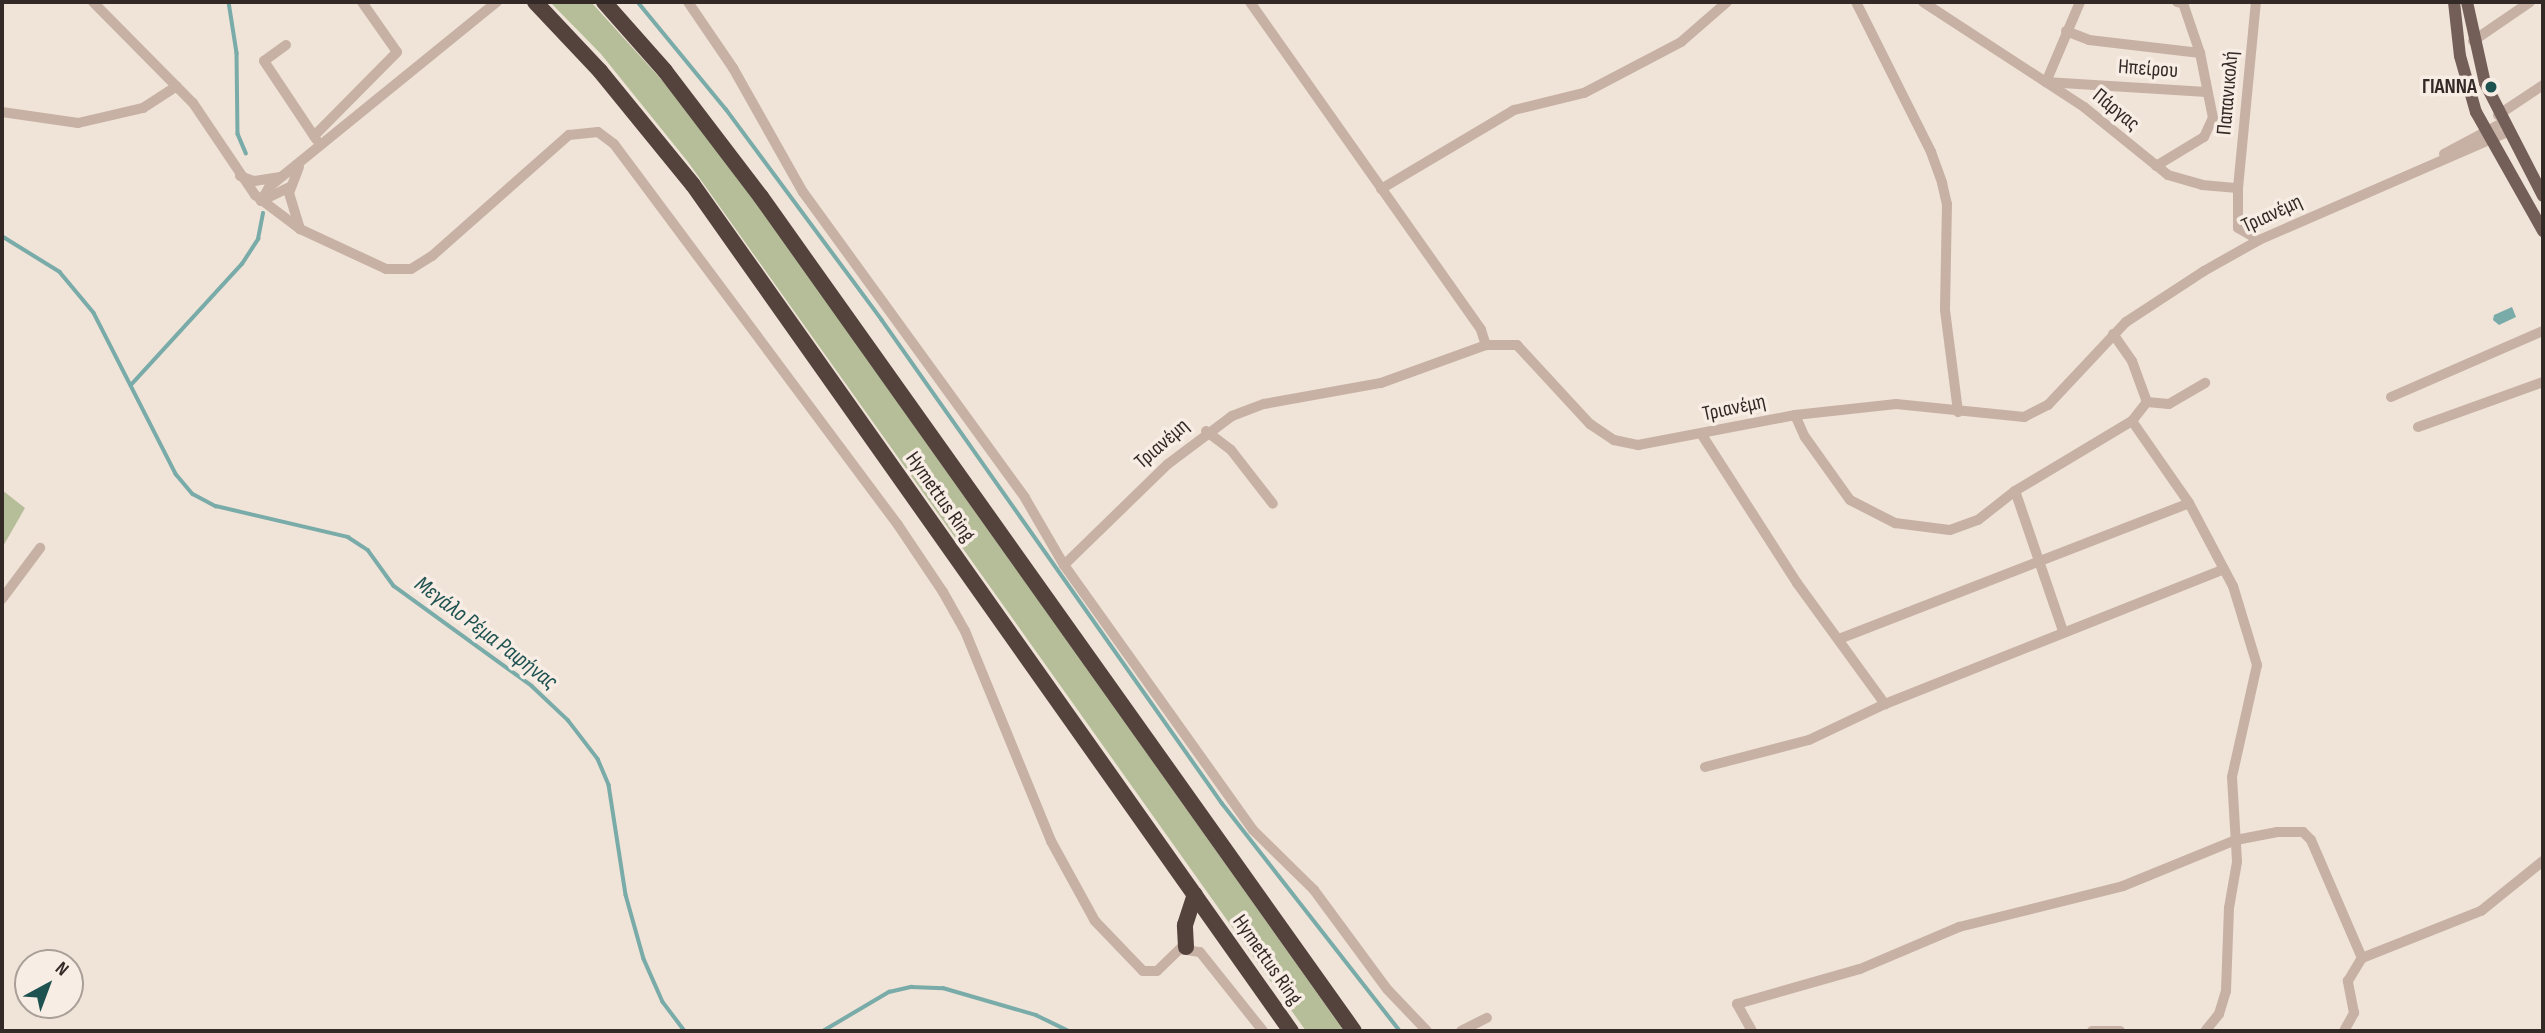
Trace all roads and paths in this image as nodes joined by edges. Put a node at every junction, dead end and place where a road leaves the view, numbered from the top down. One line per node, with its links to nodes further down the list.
1 (93, 2): 22 (street)
2 (362, 2): 27 (street)
3 (497, 2): 29 (street)
4 (535, 2): 69 (highway, Hymettus Ring)
5 (604, 2): 75 (highway, Hymettus Ring)
6 (688, 2): 60 (street)
7 (1250, 2): 36 (street)
8 (1727, 2): 36 (street)
9 (1856, 2): 49 (street)
10 (1923, 2): 21 (street, Πάργας)
11 (2080, 2): 17 (street)
12 (2181, 2): 20 (street)
13 (2256, 2): 35 (street, Παπανικολή)
14 (2454, 2): 28 (main road)
15 (2467, 2): 18 (main road)
16 (2530, 2): 18 (street)
17 (2066, 31): 20 (street); 21 (street)
18 (2473, 41): 26 (main road)
19 (286, 45): 27 (street)
20 (2200, 52): 24 (street)
21 (2046, 82): 24 (street, Ηπείρου); 30 (street, Πάργας)
22 (177, 86): 25 (street); 32 (street)
23 (2543, 86): 26 (street, Τριανέμη)
24 (2207, 92): 30 (street)
25 (2, 112)
26 (2502, 124): 28 (street, Τριανέμη); 37 (main road)
27 (314, 136): 29 (street)
28 (2487, 136): 40 (main road); 41 (street, Τριανέμη)
29 (321, 148): 31 (street)
30 (2156, 166): 35 (street, Πάργας)
31 (299, 167): 33 (street); 34 (street)
32 (238, 175): 33 (street); 38 (street)
33 (282, 177): 38 (street)
34 (290, 187): 38 (street); 39 (street)
35 (2238, 188): 41 (street)
36 (1381, 189): 44 (street)
37 (2543, 196)
38 (261, 201): 39 (street)
39 (300, 229): 70 (street)
40 (2543, 232)
41 (2259, 240): 43 (street, Τριανέμη)
42 (2543, 331): 47 (street)
43 (2113, 334): 48 (street); 49 (street, Τριανέμη)
44 (1486, 345): 53 (street, Τριανέμη); 54 (street, Τριανέμη)
45 (2543, 382): 52 (street)
46 (2205, 383): 48 (street)
47 (2391, 397)
48 (2147, 402): 51 (street)
49 (1958, 412): 50 (street, Τριανέμη)
50 (1795, 415): 54 (street, Τριανέμη); 55 (street)
51 (2132, 421): 55 (street); 56 (street)
52 (2418, 427)
53 (1206, 431): 57 (street); 60 (street, Τριανέμη)
54 (1702, 435): 64 (street)
55 (2015, 491): 59 (street)
56 (2189, 503): 59 (street); 61 (street)
57 (1273, 505)
58 (40, 548): 62 (street)
59 (2035, 560): 63 (street); 64 (street)
60 (1064, 565): 76 (street)
61 (2222, 570): 63 (street); 67 (street)
62 (2, 599)
63 (2063, 631): 65 (street)
64 (1839, 639): 65 (street)
65 (1885, 704): 66 (street)
66 (1705, 767)
67 (2236, 839): 71 (street); 78 (street); 81 (street)
68 (2543, 861): 71 (street)
69 (1195, 895): 70 (highway); 74 (highway, Hymettus Ring)
70 (1186, 947): 73 (street)
71 (2362, 958): 82 (street)
72 (1487, 1018): 77 (street)
73 (1263, 1031)
74 (1291, 1031)
75 (1354, 1031)
76 (1427, 1031)
77 (1461, 1031)
78 (1752, 1031)
79 (2092, 1031): 80 (street)
80 (2120, 1031)
81 (2205, 1031)
82 (2344, 1031)

